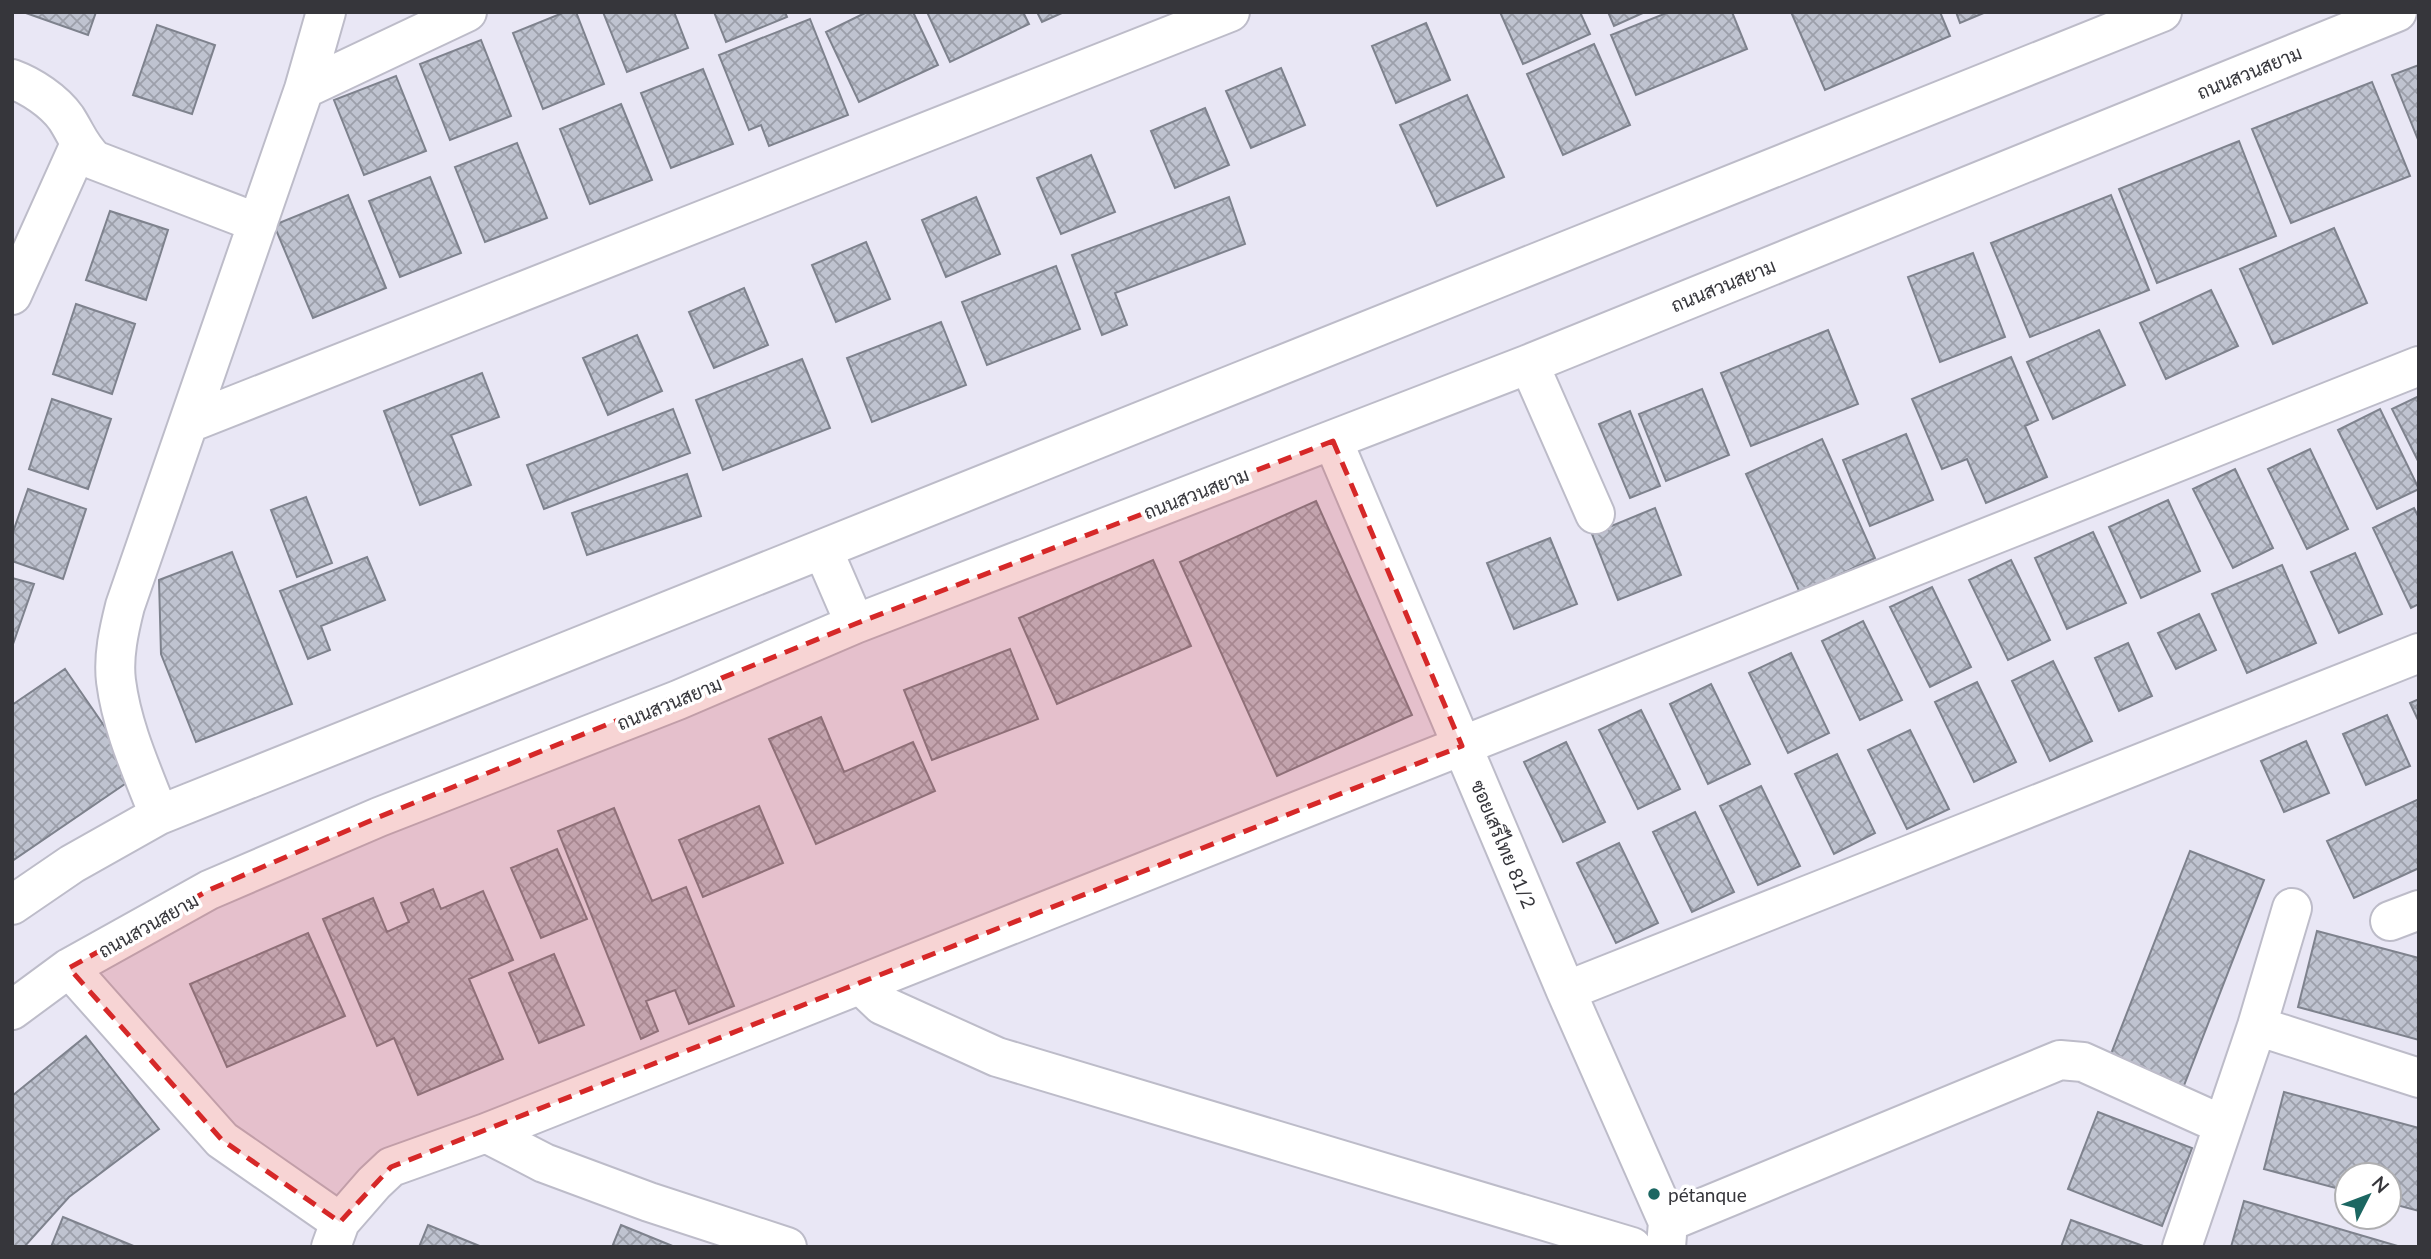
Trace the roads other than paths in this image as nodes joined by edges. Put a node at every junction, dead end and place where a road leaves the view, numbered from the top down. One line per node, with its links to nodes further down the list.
1 (326, 12): 7 (street)
2 (467, 12): 7 (street)
3 (1230, 12): 13 (street)
4 (2162, 12): 16 (street)
5 (2397, 12): 11 (street, ถนนสวนสยาม)
6 (12, 79): 8 (street)
7 (304, 89): 9 (street)
8 (79, 146): 9 (street); 10 (street)
9 (258, 223): 13 (street)
10 (12, 295)
11 (1529, 364): 14 (street, ถนนสวนสยาม); 15 (street)
12 (2419, 366): 19 (street)
13 (189, 423): 20 (street)
14 (1333, 441): 17 (street, ถนนสวนสยาม); 19 (street, ซอยเสรีไทย 81/2)
15 (1595, 513)
16 (823, 550): 17 (street); 20 (street)
17 (855, 624): 23 (street, ถนนสวนสยาม)
18 (2419, 653): 25 (street)
19 (1462, 746): 24 (street); 25 (street, ซอยเสรีไทย 81/2)
20 (159, 815): 21 (street)
21 (12, 905)
22 (2292, 908): 27 (street)
23 (69, 968): 26 (street, ถนนสวนสยาม); 32 (street)
24 (861, 985): 30 (street); 34 (street)
25 (1566, 991): 31 (street, ซอยเสรีไทย 81/2)
26 (12, 1010)
27 (2257, 1026): 28 (street); 29 (street)
28 (2419, 1078)
29 (2223, 1125): 31 (street); 35 (street)
30 (486, 1133): 32 (street); 33 (street)
31 (1667, 1234)
32 (336, 1235)
33 (787, 1247)
34 (1632, 1247)
35 (2182, 1247)

